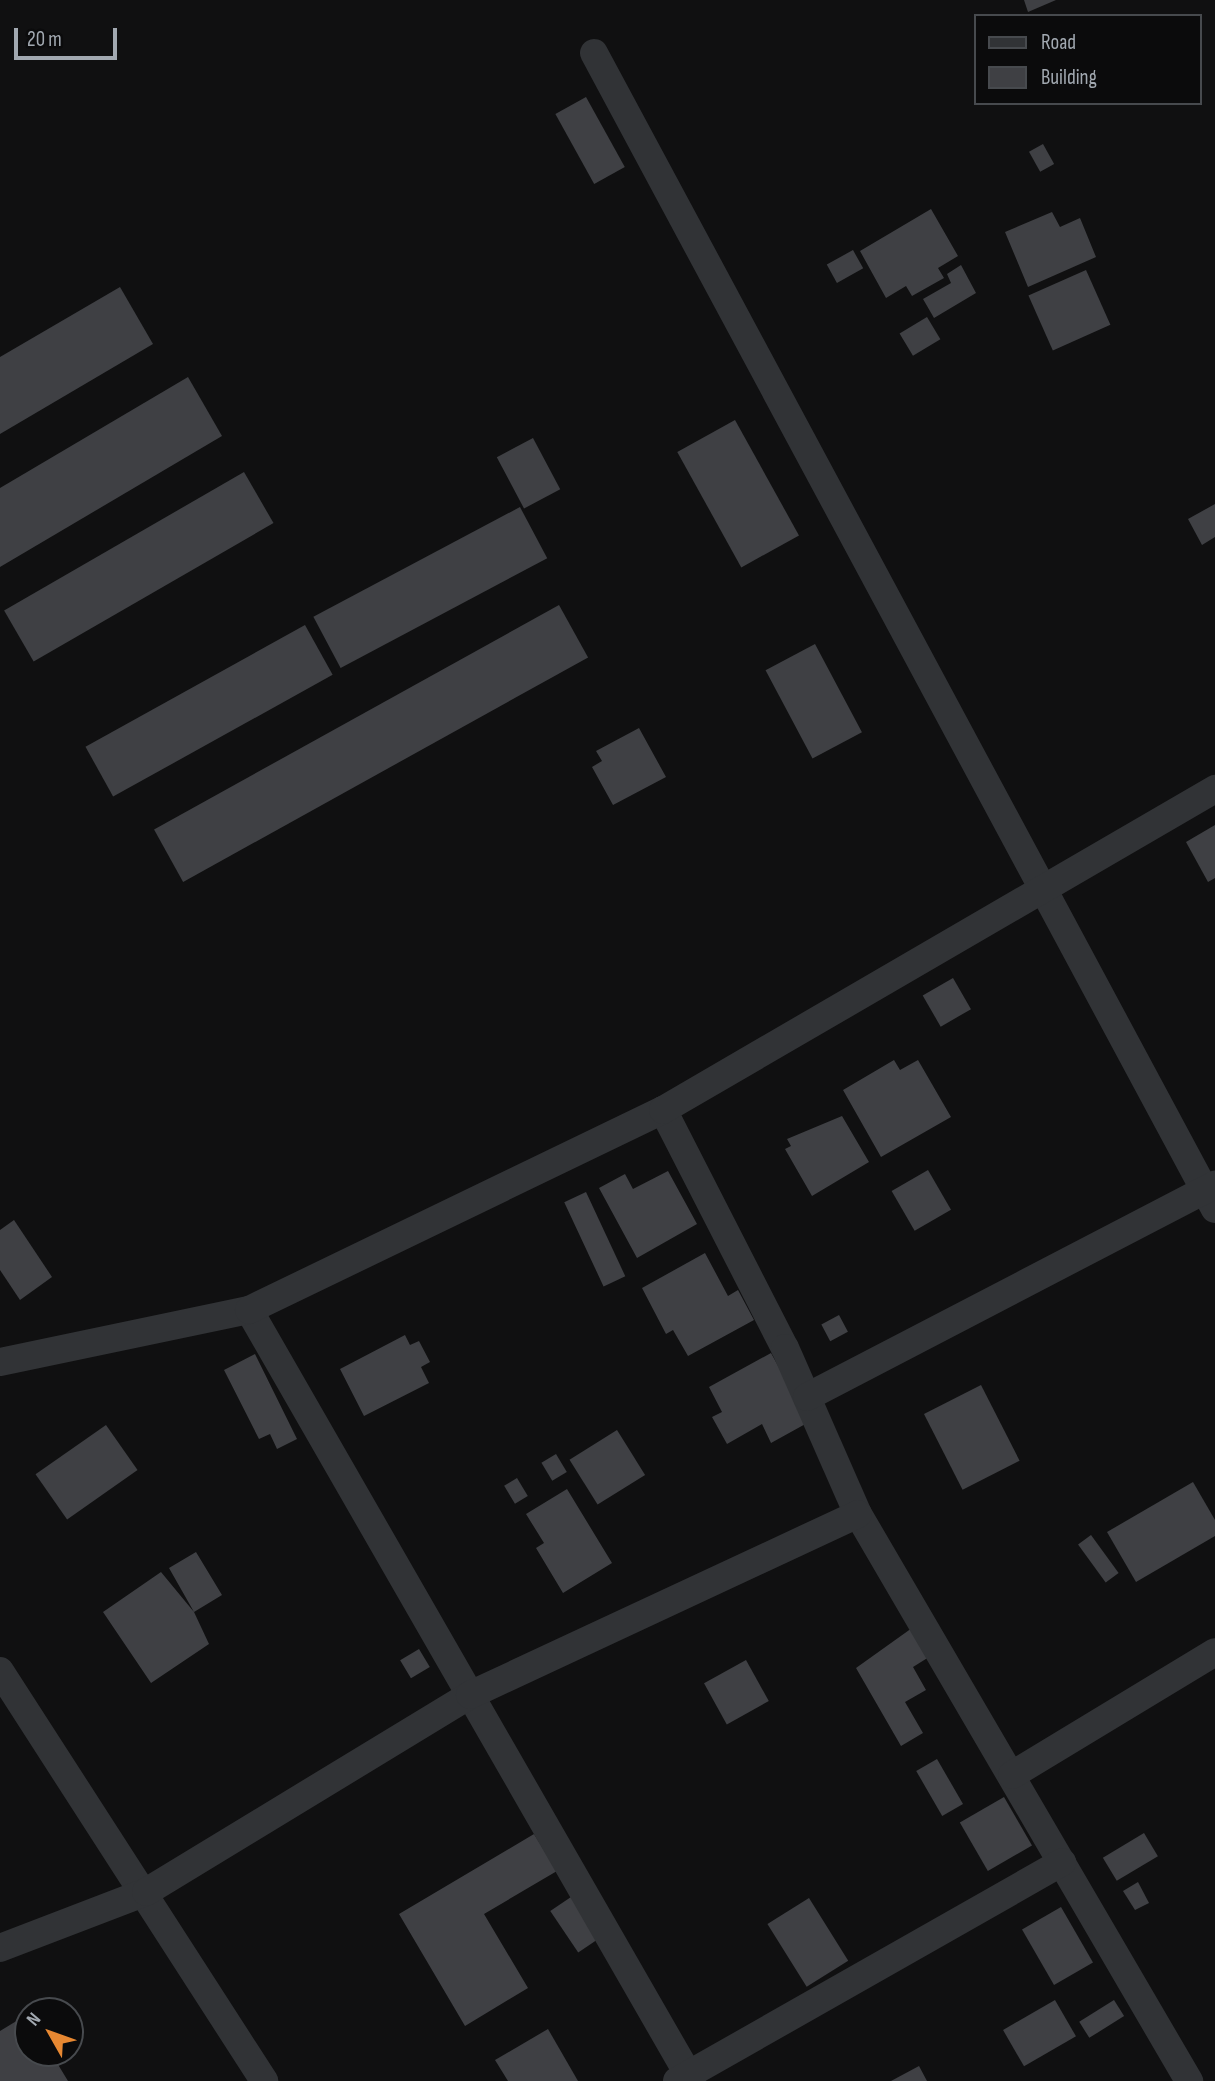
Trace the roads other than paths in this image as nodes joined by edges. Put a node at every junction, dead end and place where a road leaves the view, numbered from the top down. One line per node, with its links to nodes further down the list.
1 (594, 53): 3 (street)
2 (1215, 789): 3 (street)
3 (1041, 894): 4 (street); 5 (street)
4 (663, 1110): 6 (street); 8 (street)
5 (1212, 1195): 8 (street)
6 (249, 1310): 7 (street); 12 (street)
7 (0, 1362)
8 (807, 1397): 9 (street)
9 (858, 1514): 12 (street); 13 (street)
10 (1215, 1652): 13 (street)
11 (0, 1671): 15 (street)
12 (470, 1695): 15 (street); 17 (street)
13 (1012, 1775): 14 (street)
14 (1062, 1862): 17 (street); 19 (street)
15 (145, 1892): 16 (street); 18 (street)
16 (0, 1948)
17 (686, 2079)
18 (264, 2081)
19 (1189, 2081)

